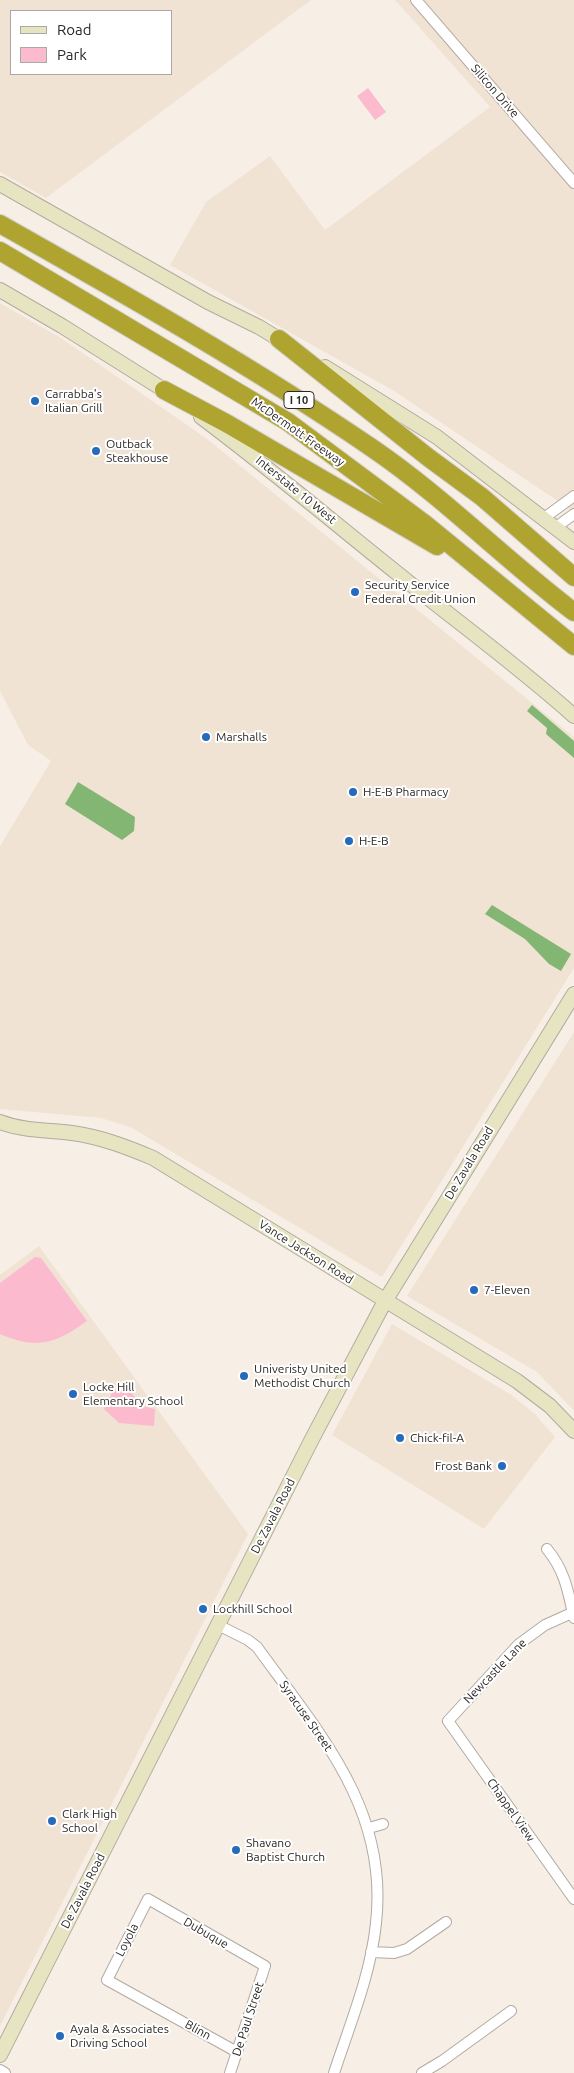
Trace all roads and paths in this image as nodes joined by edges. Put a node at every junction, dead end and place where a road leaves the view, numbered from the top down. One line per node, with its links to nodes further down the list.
1 (416, 0): 2 (street, Silicon Drive)
2 (574, 183)
3 (0, 184): 7 (main road)
4 (0, 224): 16 (highway, McDermott Freeway / I 10)
5 (0, 251): 15 (highway, McDermott Freeway / I 10)
6 (0, 290): 8 (main road, Interstate 10 West)
7 (279, 339): 11 (main road); 14 (highway)
8 (164, 390): 15 (highway); 18 (main road, Interstate 10 West)
9 (574, 496): 11 (street)
10 (574, 514): 12 (street)
11 (544, 518): 12 (main road)
12 (556, 527): 13 (main road)
13 (574, 542)
14 (574, 576)
15 (502, 585): 17 (highway, McDermott Freeway / I 10)
16 (574, 612)
17 (574, 646)
18 (574, 716)
19 (574, 994): 21 (main road, De Zavala Road)
20 (4, 1127): 21 (main road, Vance Jackson Road)
21 (385, 1301): 22 (main road, Vance Jackson Road); 25 (main road, De Zavala Road)
22 (574, 1431)
23 (547, 1549): 24 (street)
24 (574, 1614): 26 (street, Newcastle Lane)
25 (218, 1625): 28 (street, Syracuse Street); 37 (main road, De Zavala Road)
26 (448, 1721): 30 (street, Chappel View)
27 (383, 1824): 28 (street)
28 (368, 1828): 32 (street, Syracuse Street)
29 (148, 1899): 33 (street, Dubuque); 34 (street, Loyola)
30 (574, 1899)
31 (446, 1922): 32 (street)
32 (371, 1952): 41 (street, Syracuse Street)
33 (265, 1966): 36 (street, De Paul Street)
34 (107, 1980): 36 (street, Blinn)
35 (511, 2012): 42 (street)
36 (237, 2052): 40 (street, De Paul Street)
37 (0, 2055)
38 (0, 2070): 39 (street)
39 (5, 2073)
40 (230, 2073)
41 (334, 2073)
42 (422, 2073)

